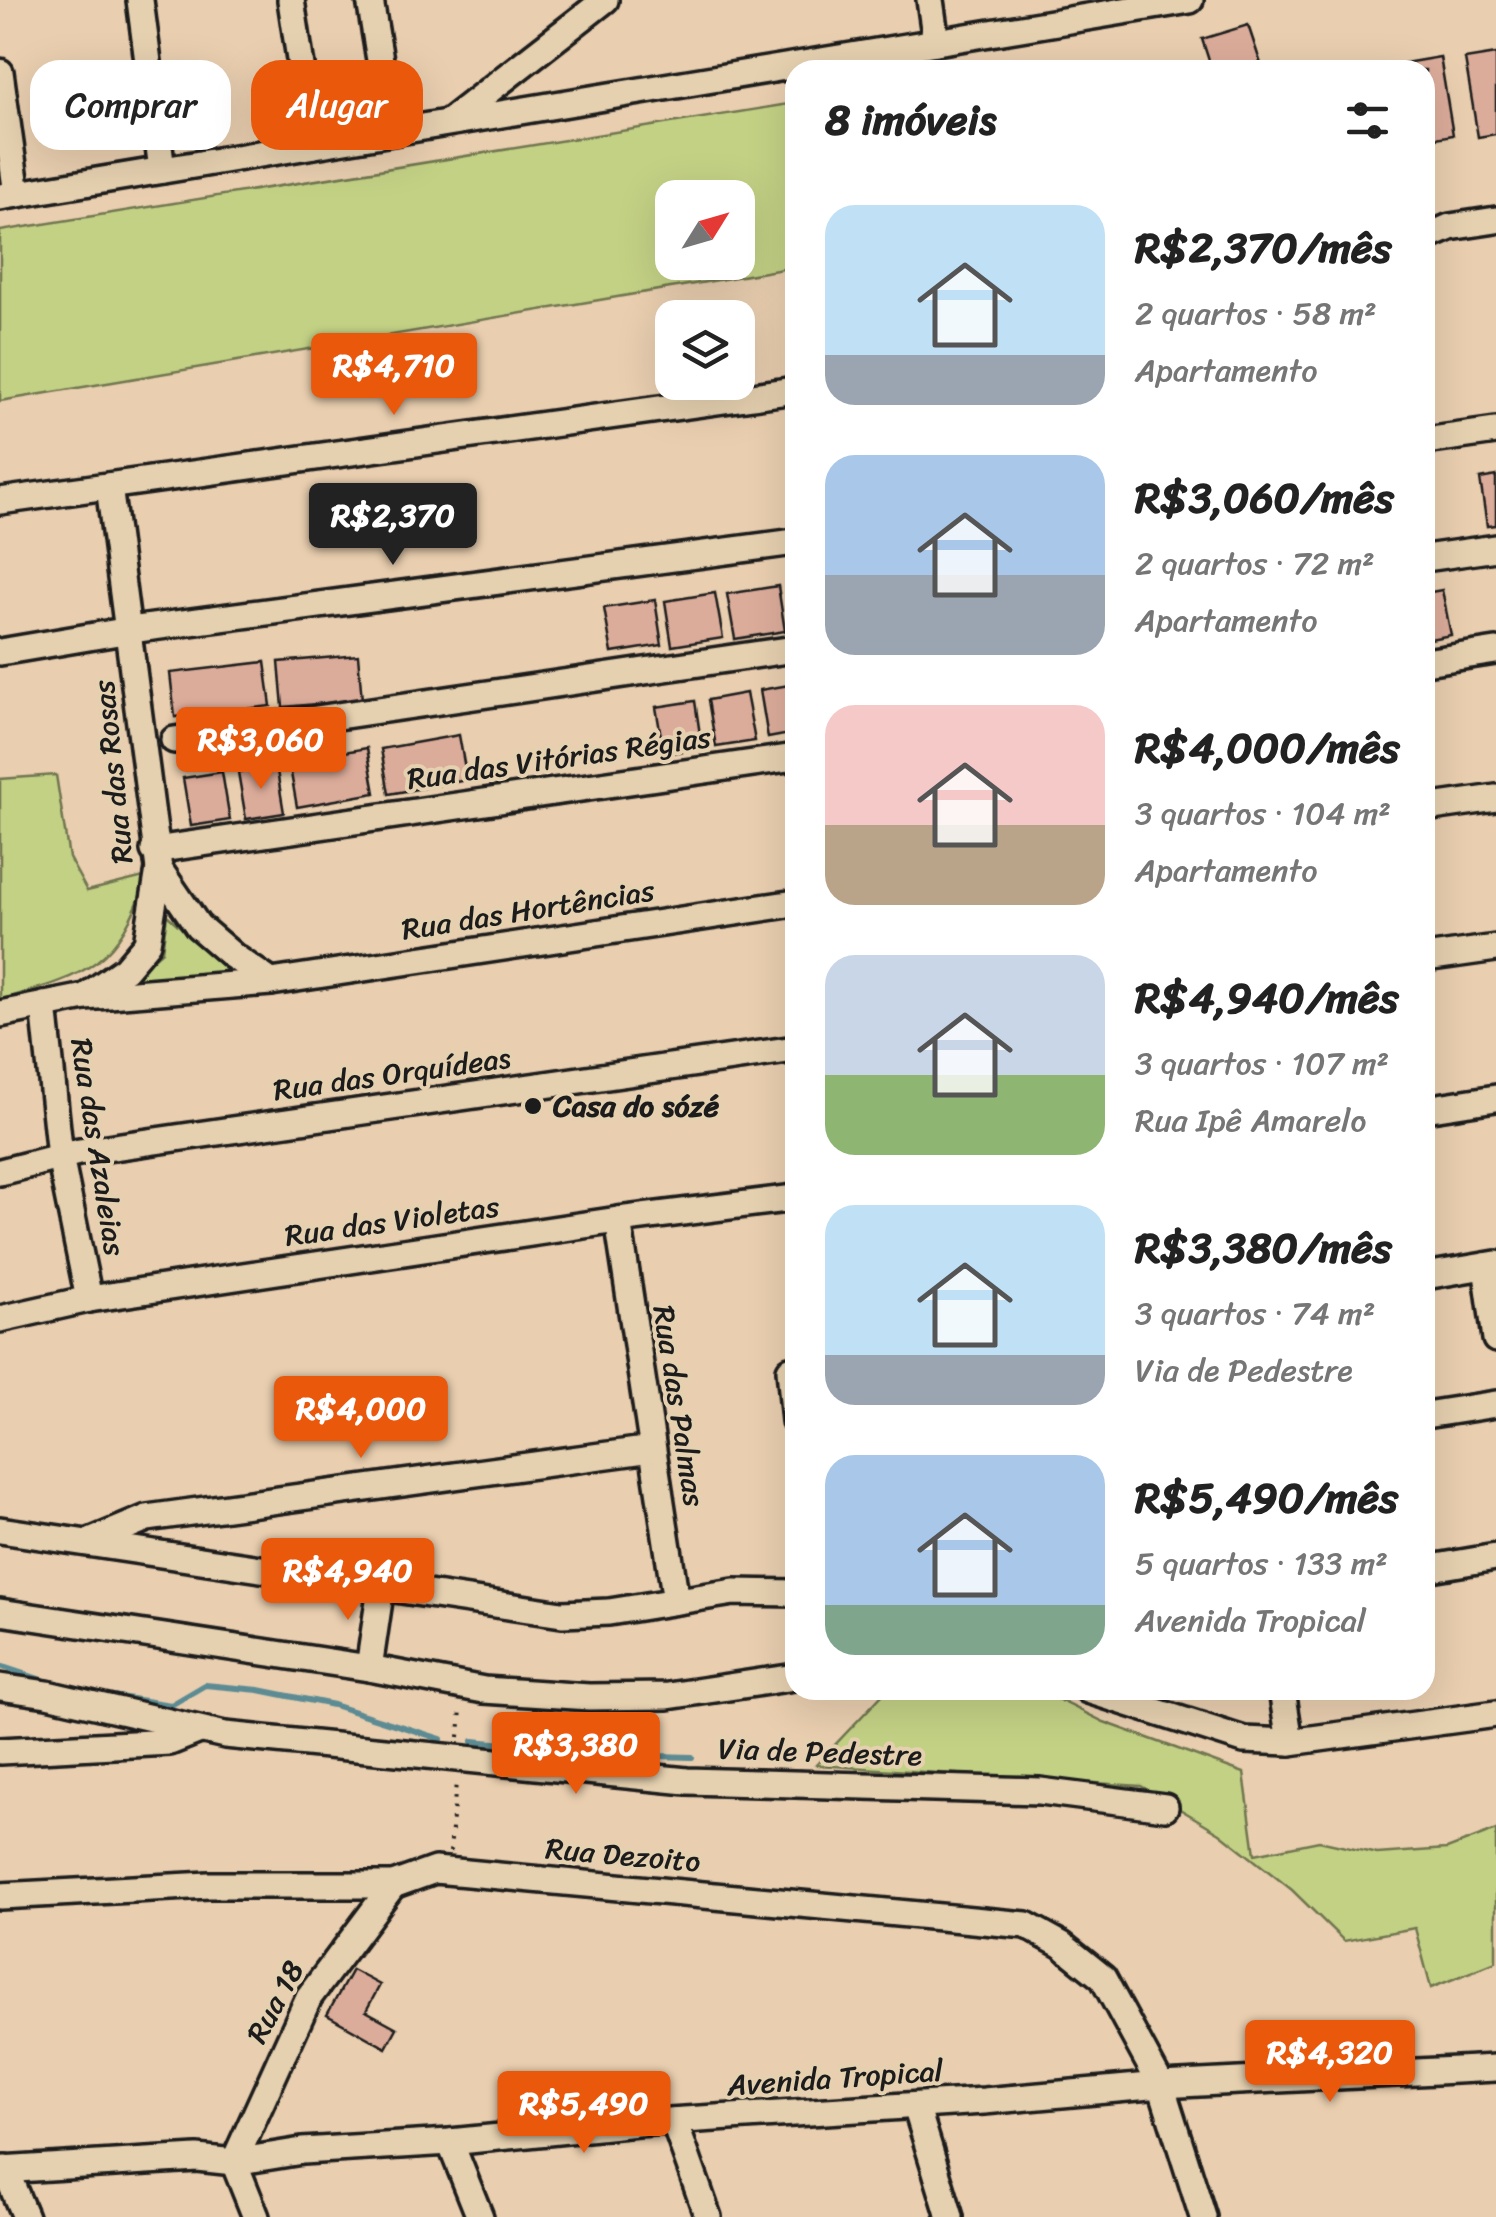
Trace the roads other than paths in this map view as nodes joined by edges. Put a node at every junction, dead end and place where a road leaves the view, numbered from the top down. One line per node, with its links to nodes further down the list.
1 (140, 0): 17 (street)
2 (291, 0): 9 (street)
3 (370, 0): 10 (street)
4 (605, 0): 14 (street)
5 (930, 0): 8 (street)
6 (1190, 0): 7 (street)
7 (1087, 8): 8 (street)
8 (936, 42): 11 (street)
9 (300, 60)
10 (380, 60)
11 (826, 60)
12 (785, 67): 14 (street)
13 (0, 72): 18 (street)
14 (449, 122): 15 (street)
15 (423, 127)
16 (283, 150): 17 (street)
17 (162, 170): 18 (street)
18 (9, 195)
19 (1496, 220): 20 (street)
20 (1435, 234)
21 (785, 391): 24 (street)
22 (1496, 431): 23 (street)
23 (1435, 440)
24 (109, 486): 25 (street); 29 (street, Rua das Rosas)
25 (0, 501)
26 (785, 543): 29 (street)
27 (1496, 548): 28 (street)
28 (1435, 557)
29 (130, 630): 32 (street); 38 (street, Rua das Rosas)
30 (785, 650): 34 (street)
31 (1496, 651): 33 (street)
32 (0, 652)
33 (1435, 660)
34 (174, 740)
35 (785, 758): 38 (street, Rua das Vitórias Régias)
36 (1496, 798): 37 (street)
37 (1435, 807)
38 (156, 860): 42 (street); 43 (street, Rua das Rosas)
39 (785, 905): 42 (street, Rua das Hortências)
40 (1496, 948): 41 (street)
41 (1435, 957)
42 (271, 982): 43 (street, Rua das Hortências)
43 (85, 997): 44 (street, Rua das Rosas)
44 (44, 1005): 45 (street, Rua das Rosas); 49 (street, Rua das Azaleias)
45 (0, 1014)
46 (785, 1050): 49 (street, Rua das Orquídeas)
47 (1496, 1098): 48 (street)
48 (1435, 1107)
49 (60, 1156): 50 (street, Rua das Orquídeas); 55 (street, Rua das Azaleias)
50 (0, 1172)
51 (785, 1199): 52 (street, Rua das Violetas)
52 (618, 1220): 55 (street, Rua das Violetas); 60 (street, Rua das Palmas)
53 (1491, 1265): 54 (street); 57 (street)
54 (1435, 1274)
55 (89, 1298): 56 (street, Rua das Violetas)
56 (0, 1318)
57 (1496, 1339)
58 (1496, 1404): 59 (street)
59 (1435, 1413)
60 (652, 1449): 62 (street); 67 (street, Rua das Palmas)
61 (0, 1530): 62 (street)
62 (88, 1543): 65 (street)
63 (1496, 1557): 64 (street)
64 (1435, 1567)
65 (381, 1587): 67 (street); 69 (street)
66 (785, 1593): 67 (street)
67 (676, 1601)
68 (0, 1612): 69 (street)
69 (370, 1668): 70 (street)
70 (785, 1678)
71 (0, 1687): 75 (street, Via de Pedestre)
72 (1140, 1700): 76 (street)
73 (1284, 1700): 76 (street)
74 (1496, 1714): 76 (street)
75 (200, 1730): 77 (street); 78 (street, Via de Pedestre)
76 (1290, 1742)
77 (0, 1751)
78 (1165, 1808)
79 (392, 1884): 80 (street, Rua Dezoito); 82 (street, Rua Dezoito); 86 (street, Rua 18)
80 (0, 1896)
81 (1496, 2068): 82 (street, Avenida Tropical)
82 (1161, 2085): 83 (street, Avenida Tropical); 93 (street, Rua Dezoito)
83 (916, 2106): 84 (street, Avenida Tropical); 92 (street)
84 (674, 2121): 85 (street, Avenida Tropical); 91 (street)
85 (450, 2142): 86 (street, Avenida Tropical); 90 (street)
86 (234, 2162): 87 (street, Avenida Tropical); 89 (street)
87 (2, 2169): 88 (street)
88 (25, 2217)
89 (256, 2217)
90 (480, 2217)
91 (708, 2217)
92 (950, 2217)
93 (1203, 2217)

